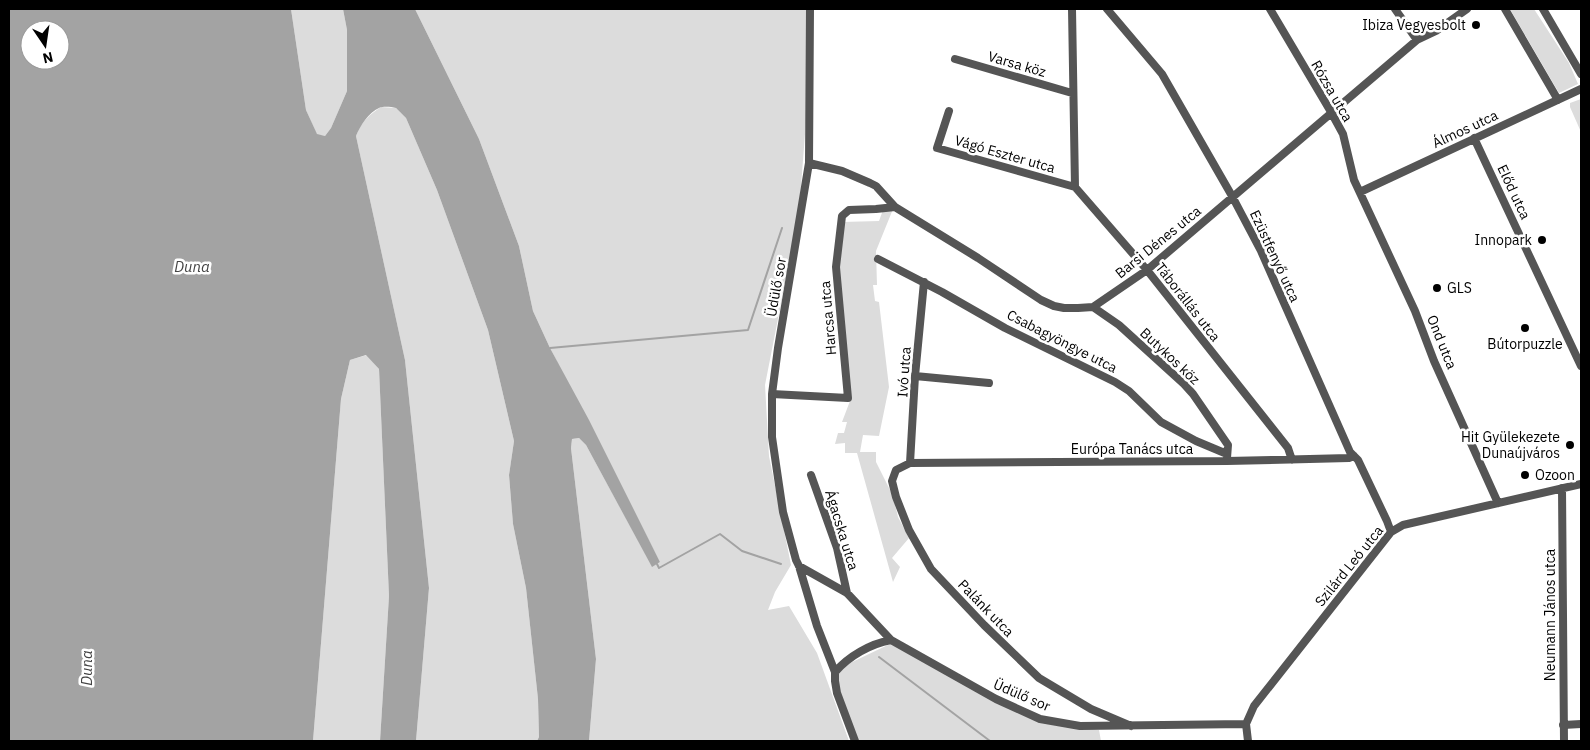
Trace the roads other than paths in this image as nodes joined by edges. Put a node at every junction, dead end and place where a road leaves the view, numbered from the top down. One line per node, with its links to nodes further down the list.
1 (810, 9): 18 (street, Üdülő sor)
2 (1072, 9): 13 (street)
3 (1107, 9): 21 (street, Ezüstfenyő utca)
4 (1270, 9): 16 (street, Rózsa utca)
5 (1395, 9): 9 (street)
6 (1467, 9): 9 (street, Barsi Dénes utca)
7 (1504, 9): 14 (street)
8 (1543, 9): 11 (street)
9 (1417, 40): 16 (street, Barsi Dénes utca)
10 (955, 59): 13 (street, Varsa köz)
11 (1581, 74)
12 (1581, 89): 14 (street, Álmos utca)
13 (1072, 93): 19 (street)
14 (1558, 100): 17 (street, Álmos utca)
15 (949, 111): 19 (street, Vágó Eszter utca)
16 (1331, 112): 20 (street, Rózsa utca); 21 (street, Barsi Dénes utca)
17 (1474, 138): 20 (street, Álmos utca); 27 (street, Előd utca)
18 (809, 163): 22 (street); 30 (street, Üdülő sor)
19 (1075, 187): 24 (street, Táborállás utca)
20 (1360, 192): 38 (street, Ond utca)
21 (1232, 196): 24 (street, Barsi Dénes utca); 31 (street, Ezüstfenyő utca)
22 (895, 207): 26 (street); 30 (street, Harcsa utca)
23 (878, 259): 25 (street, Csabagyöngye utca)
24 (1147, 270): 26 (street, Barsi Dénes utca); 33 (street, Táborállás utca)
25 (924, 282): 28 (street, Ivó utca); 32 (street, Csabagyöngye utca)
26 (1093, 307): 32 (street, Butykos köz)
27 (1581, 366)
28 (915, 376): 29 (street); 34 (street, Ivó utca)
29 (989, 383)
30 (772, 394): 40 (street, Üdülő sor)
31 (1354, 456): 33 (street, Európa Tanács utca); 39 (street, Ezüstfenyő utca)
32 (1227, 457): 33 (street, Európa Tanács utca); 34 (street, Európa Tanács utca)
33 (1292, 460)
34 (910, 463): 47 (street, Palánk utca)
35 (811, 475): 41 (street, Ágacska utca)
36 (1581, 484): 37 (street, Szilárd Leó utca)
37 (1562, 488): 38 (street, Szilárd Leó utca); 46 (street, Neumann János utca)
38 (1498, 503): 39 (street, Szilárd Leó utca)
39 (1391, 532): 44 (street, Szilárd Leó utca)
40 (799, 566): 41 (street, Üdülő sor); 43 (street, Üdülő sor)
41 (846, 593): 42 (street, Üdülő sor)
42 (891, 640): 43 (street); 47 (street, Üdülő sor)
43 (835, 672): 48 (street, Üdülő sor)
44 (1246, 724): 47 (street, Üdülő sor); 49 (street)
45 (1581, 724): 46 (street)
46 (1564, 725): 50 (street, Neumann János utca)
47 (1131, 726)
48 (855, 741)
49 (1248, 741)
50 (1564, 741)

